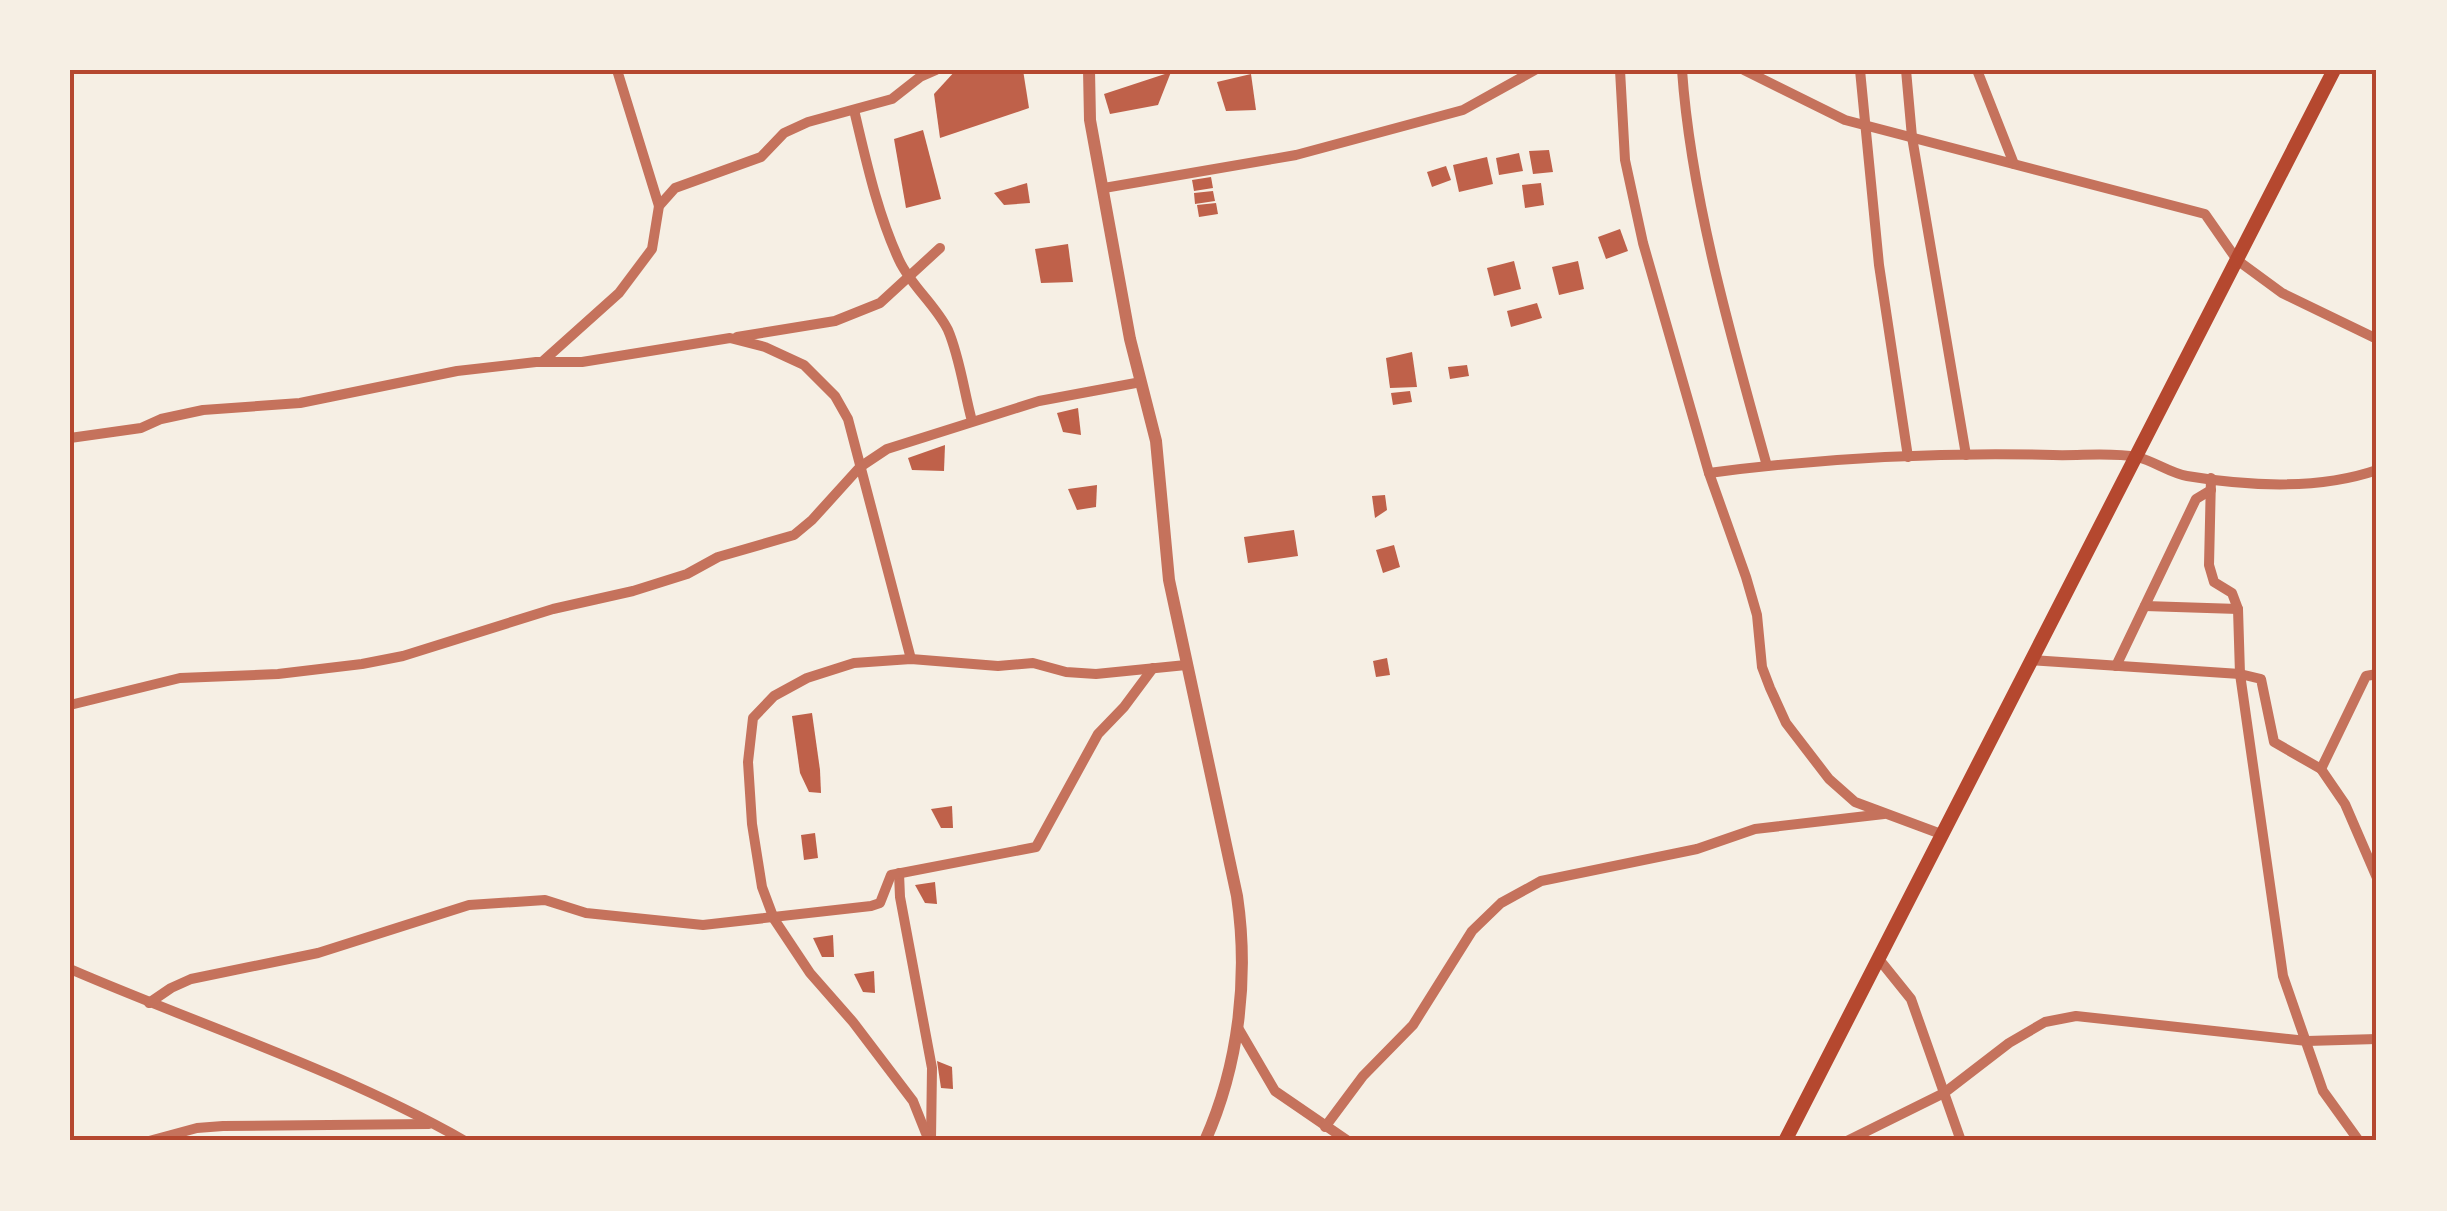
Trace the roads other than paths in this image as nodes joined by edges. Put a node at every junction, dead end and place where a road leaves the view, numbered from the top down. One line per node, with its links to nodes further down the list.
1 (617, 70): 17 (street)
2 (936, 70): 12 (street)
3 (1089, 70): 16 (street)
4 (1534, 70): 16 (street)
5 (1620, 70): 33 (street)
6 (1682, 70): 31 (street)
7 (1744, 70): 13 (street)
8 (1860, 70): 13 (street)
9 (1906, 70): 14 (street)
10 (1976, 70): 15 (street)
11 (2334, 70): 19 (main road)
12 (854, 110): 17 (street); 20 (street)
13 (1865, 126): 14 (street); 28 (street)
14 (1912, 137): 15 (street); 27 (street)
15 (2014, 164): 19 (street)
16 (1104, 188): 24 (street)
17 (659, 206): 23 (street)
18 (940, 248): 20 (street)
19 (2237, 260): 22 (street); 29 (main road)
20 (909, 279): 21 (street); 25 (street)
21 (730, 338): 23 (street); 30 (street)
22 (2377, 339)
23 (542, 362): 26 (street)
24 (1140, 382): 25 (street); 39 (street)
25 (972, 421): 30 (street)
26 (70, 438)
27 (1966, 455): 28 (street); 29 (street)
28 (1908, 457): 31 (street)
29 (2137, 458): 34 (street); 38 (main road)
30 (860, 466): 37 (street); 44 (street)
31 (1767, 466): 33 (street)
32 (2377, 470): 34 (street)
33 (1709, 473): 46 (street)
34 (2211, 484): 35 (street); 36 (street)
35 (2145, 606): 36 (street); 40 (street)
36 (2238, 609): 42 (street)
37 (911, 660): 41 (street); 50 (street)
38 (2030, 660): 40 (street); 47 (main road)
39 (1186, 664): 41 (street); 54 (street)
40 (2116, 666): 42 (street)
41 (1153, 668): 48 (street)
42 (2240, 674): 45 (street); 56 (street)
43 (2377, 674): 45 (street)
44 (70, 705)
45 (2321, 768): 49 (street)
46 (1885, 814): 47 (street); 59 (street)
47 (1942, 834): 51 (main road)
48 (899, 873): 50 (street); 62 (street)
49 (2377, 878)
50 (774, 919): 53 (street); 62 (street)
51 (1878, 958): 57 (street); 65 (main road)
52 (70, 969): 53 (street)
53 (150, 1004): 58 (street)
54 (1236, 1025): 59 (street); 63 (street)
55 (2377, 1039): 56 (street)
56 (2307, 1041): 57 (street); 68 (street)
57 (1944, 1093): 66 (street); 67 (street)
58 (435, 1124): 60 (street); 61 (street)
59 (1325, 1127): 64 (street)
60 (149, 1141)
61 (465, 1141)
62 (930, 1141)
63 (1205, 1141)
64 (1348, 1141)
65 (1785, 1141)
66 (1847, 1141)
67 (1961, 1141)
68 (2359, 1141)

